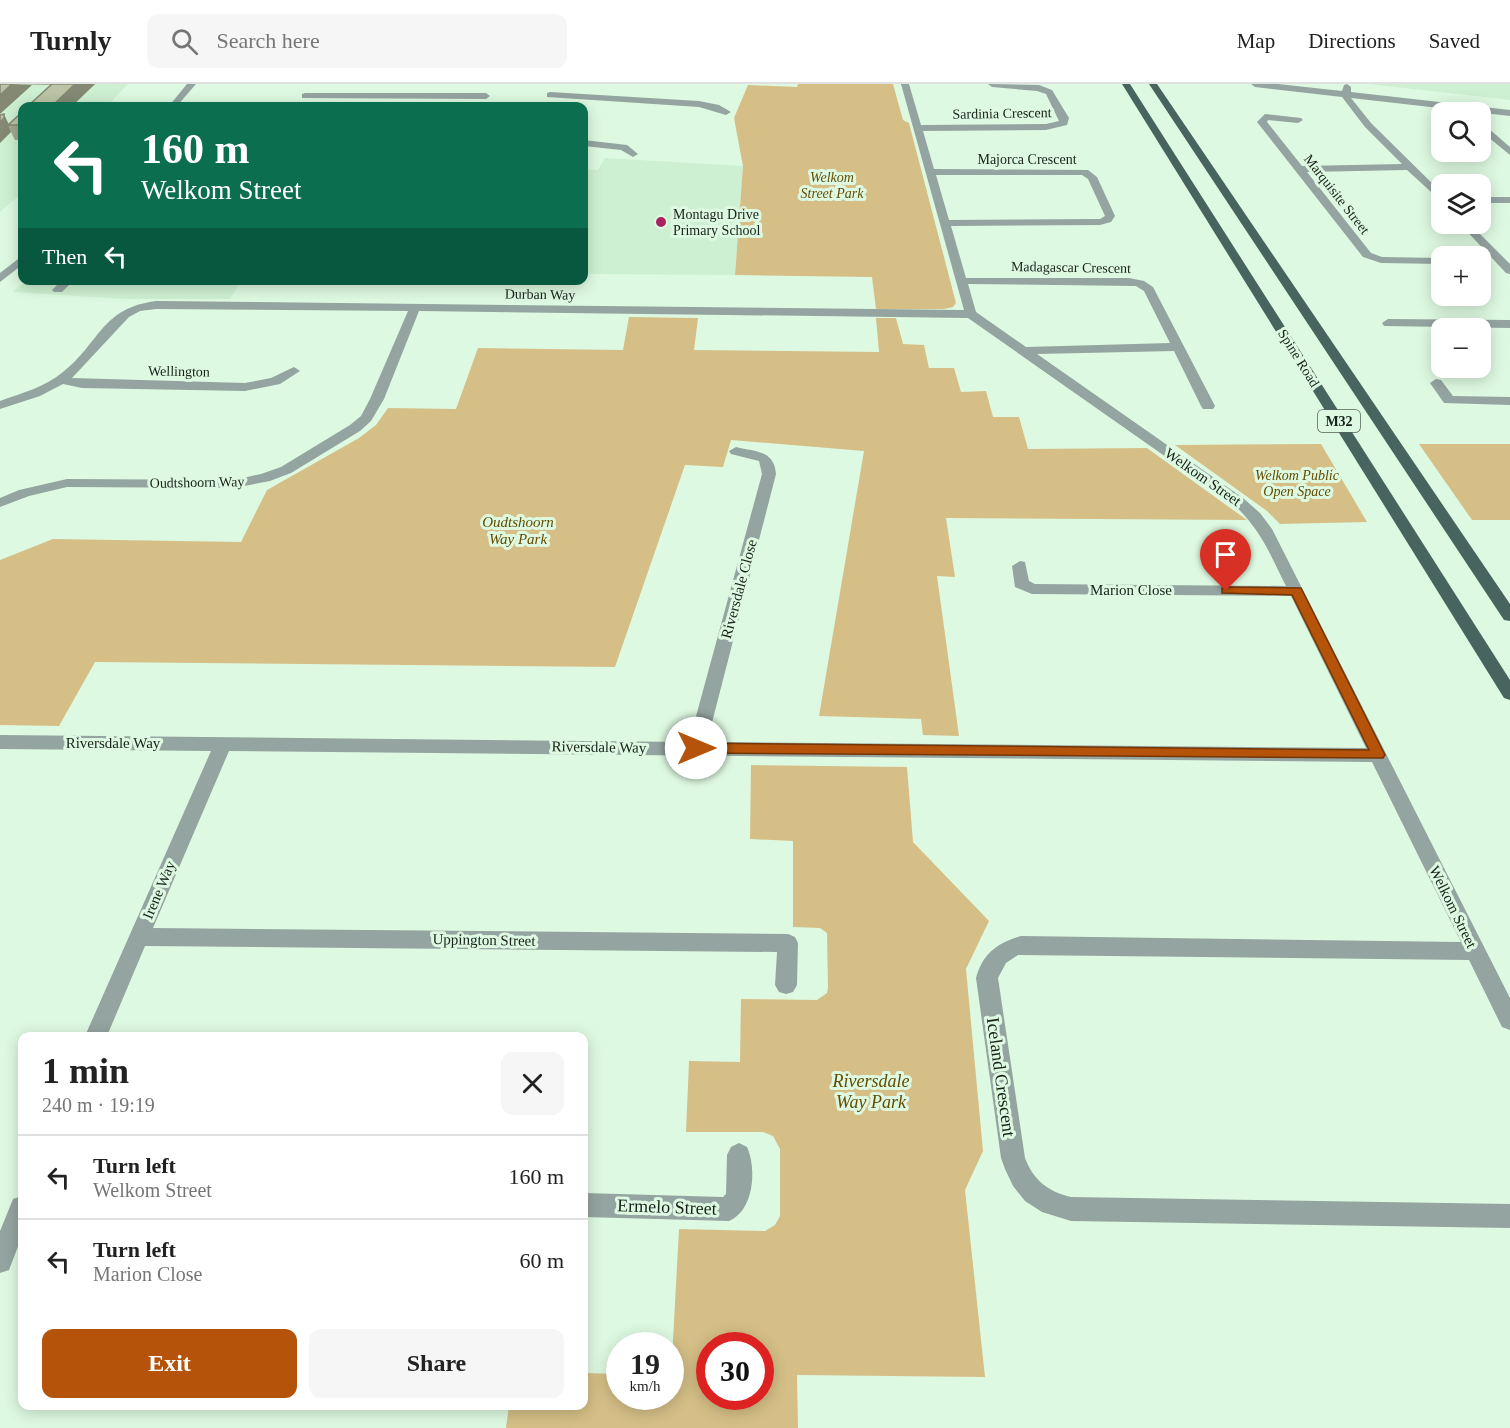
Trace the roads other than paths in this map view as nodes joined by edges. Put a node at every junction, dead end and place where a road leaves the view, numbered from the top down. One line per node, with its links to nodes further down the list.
1 (192, 84): 14 (street)
2 (313, 84): 12 (street)
3 (556, 84): 11 (street)
4 (905, 84): 21 (street)
5 (992, 84): 21 (street, Sardinia Crescent)
6 (1126, 84): 60 (main road, Spine Road / M32)
7 (1153, 84): 59 (main road, Spine Road / M32)
8 (1256, 84): 10 (street)
9 (1310, 84): 10 (street)
10 (1347, 89): 17 (street); 19 (street); 26 (street)
11 (550, 95): 16 (street); 18 (street)
12 (305, 96): 13 (street); 15 (street)
13 (486, 96)
14 (176, 102)
15 (301, 102)
16 (547, 102)
17 (1510, 106)
18 (726, 112)
19 (1510, 112)
20 (1298, 120): 27 (street, Marquisite Street)
21 (918, 128): 28 (street)
22 (1491, 135): 24 (street)
23 (588, 143): 25 (street)
24 (1510, 152)
25 (633, 154)
26 (1410, 167): 27 (street); 29 (street)
27 (1298, 169): 34 (street, Marquisite Street)
28 (931, 172): 32 (street); 32 (street, Majorca Crescent)
29 (1431, 188)
30 (1491, 200): 31 (street)
31 (1510, 200)
32 (946, 223): 40 (street)
33 (1475, 234): 36 (street)
34 (1431, 261)
35 (1491, 261): 36 (street)
36 (1501, 261): 38 (street)
37 (18, 263): 39 (street)
38 (1510, 271)
39 (4, 275)
40 (962, 282): 44 (street); 47 (street, Madagascar Crescent)
41 (64, 285): 42 (street)
42 (58, 290)
43 (415, 308): 44 (street, Durban Way); 50 (street, Durban Way); 56 (street, Oudtshoorn Way)
44 (971, 314): 48 (street, Welkom Street)
45 (1388, 323): 46 (street)
46 (1510, 324)
47 (1178, 347): 48 (street); 54 (street, Madagascar Crescent)
48 (1022, 351): 58 (street, Welkom Street)
49 (294, 371): 50 (street, Wellington)
50 (60, 380): 53 (street, Durban Way)
51 (1436, 383): 52 (street)
52 (1510, 401)
53 (0, 405)
54 (1208, 406)
55 (736, 450): 63 (street, Riversdale Close)
56 (0, 503)
57 (1020, 566): 58 (street, Marion Close)
58 (1296, 591): 64 (street, Welkom Street)
59 (1510, 616)
60 (1510, 694)
61 (0, 742): 62 (street, Riversdale Way)
62 (223, 743): 63 (street, Riversdale Way); 65 (street, Irene Way)
63 (696, 748): 64 (street, Riversdale Way)
64 (1378, 755): 66 (street, Welkom Street)
65 (139, 937): 67 (street, Uppington Street); 69 (street, Irene Way)
66 (1475, 951): 68 (street, Welkom Street); 72 (street, Iceland Crescent)
67 (786, 985)
68 (1510, 1020)
69 (98, 1032)
70 (739, 1155): 71 (street, Ermelo Street)
71 (588, 1205)
72 (1510, 1216)
73 (18, 1218): 74 (street)
74 (0, 1261)

